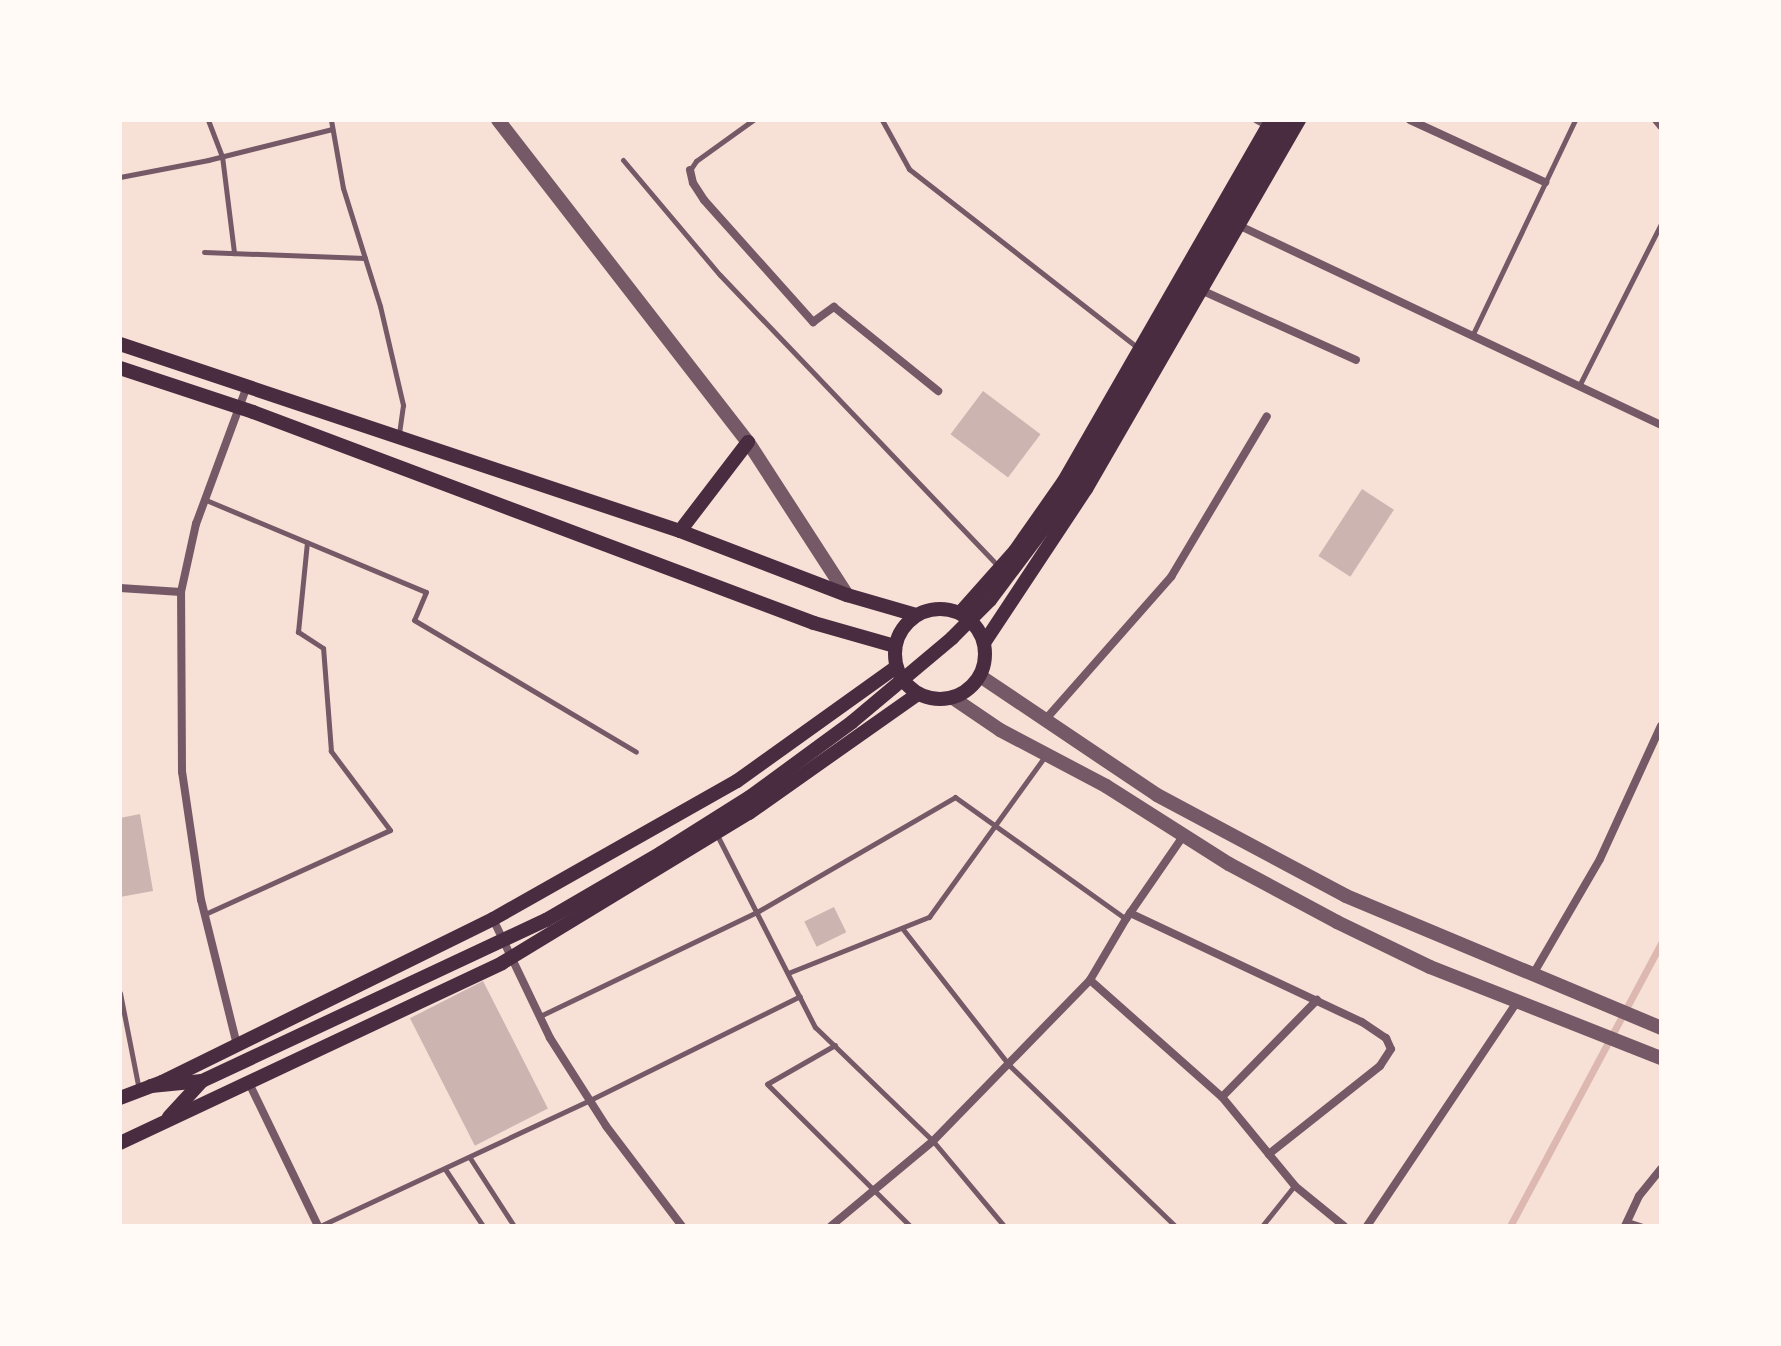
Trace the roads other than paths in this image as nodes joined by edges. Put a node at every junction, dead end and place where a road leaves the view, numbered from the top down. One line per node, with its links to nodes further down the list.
1 (208, 120): 15 (lane)
2 (331, 120): 13 (lane)
3 (498, 120): 38 (street)
4 (753, 120): 17 (lane)
5 (882, 120): 28 (lane)
6 (1286, 120): 81 (main road)
7 (1299, 120): 14 (main road)
8 (1410, 120): 19 (street)
9 (1575, 120): 19 (lane)
10 (1656, 120): 12 (street)
11 (1265, 123): 14 (lane); 28 (main road)
12 (1661, 126)
13 (332, 129): 15 (lane); 24 (lane)
14 (1287, 139): 21 (main road)
15 (222, 156): 18 (lane); 23 (lane)
16 (623, 160): 42 (lane)
17 (690, 170): 33 (street)
18 (120, 177)
19 (1545, 182): 26 (lane)
20 (1661, 224): 32 (lane)
21 (1238, 225): 25 (main road); 26 (street)
22 (204, 252): 23 (lane)
23 (234, 253): 24 (lane)
24 (365, 258): 37 (lane)
25 (1201, 290): 29 (street); 48 (main road)
26 (1472, 336): 32 (street)
27 (120, 344): 31 (main road)
28 (1140, 350): 42 (main road)
29 (1356, 360)
30 (120, 368): 34 (main road)
31 (247, 386): 34 (street); 37 (main road)
32 (1579, 386): 36 (street)
33 (938, 391)
34 (239, 407): 39 (street); 49 (main road)
35 (1267, 416): 54 (street)
36 (1661, 425)
37 (399, 437): 40 (main road)
38 (748, 442): 40 (main road); 45 (street)
39 (205, 499): 41 (lane); 44 (street)
40 (680, 531): 45 (main road)
41 (307, 542): 56 (lane); 63 (lane)
42 (1000, 567): 46 (main road)
43 (120, 588): 44 (street)
44 (181, 592): 63 (street)
45 (847, 595): 47 (main road)
46 (960, 613): 47 (main road); 48 (main road)
47 (916, 615): 49 (main road)
48 (984, 643): 51 (main road)
49 (895, 646): 50 (main road)
50 (896, 667): 52 (main road); 58 (main road)
51 (980, 676): 53 (main road); 54 (street)
52 (918, 694): 53 (main road); 60 (main road)
53 (953, 698): 57 (street)
54 (1045, 720): 69 (street)
55 (1661, 726): 69 (street)
56 (636, 752)
57 (1046, 755): 59 (lane); 61 (street)
58 (700, 802): 60 (lane); 65 (main road)
59 (995, 827): 62 (lane); 64 (lane); 66 (lane)
60 (716, 833): 62 (lane); 67 (main road)
61 (1184, 835): 64 (street); 74 (street)
62 (757, 912): 68 (lane); 75 (lane)
63 (205, 914): 77 (street)
64 (1128, 916): 70 (street); 73 (street)
65 (493, 919): 67 (street); 77 (main road)
66 (902, 928): 68 (lane); 80 (lane)
67 (511, 957): 75 (street); 82 (main road)
68 (788, 973): 72 (lane)
69 (1532, 976): 76 (street)
70 (1090, 980): 80 (street); 84 (street)
71 (120, 993): 83 (lane)
72 (800, 996): 78 (lane); 86 (lane)
73 (1317, 1000): 84 (street); 90 (street)
74 (1517, 1002): 79 (street); 107 (street)
75 (539, 1016): 86 (street)
76 (1660, 1028)
77 (237, 1045): 83 (main road)
78 (835, 1045): 88 (lane); 95 (lane)
79 (1654, 1056)
80 (1009, 1065): 88 (street); 104 (lane)
81 (202, 1081): 83 (main road); 87 (main road)
82 (249, 1083): 87 (main road); 97 (street)
83 (145, 1088): 85 (main road)
84 (1222, 1097): 90 (street)
85 (120, 1098)
86 (590, 1100): 91 (lane); 100 (street)
87 (163, 1123): 89 (main road)
88 (933, 1141): 95 (street); 103 (lane)
89 (120, 1143)
90 (1269, 1154): 94 (street)
91 (470, 1158): 92 (lane); 99 (lane)
92 (445, 1169): 97 (lane); 98 (lane)
93 (1661, 1169): 96 (street)
94 (1295, 1186): 105 (lane); 106 (street)
95 (872, 1192): 101 (street); 102 (lane)
96 (1626, 1223): 108 (lane)
97 (319, 1226)
98 (483, 1226)
99 (514, 1226)
100 (682, 1226)
101 (831, 1226)
102 (910, 1226)
103 (1004, 1226)
104 (1175, 1226)
105 (1262, 1226)
106 (1344, 1226)
107 (1367, 1226)
108 (1642, 1226)

